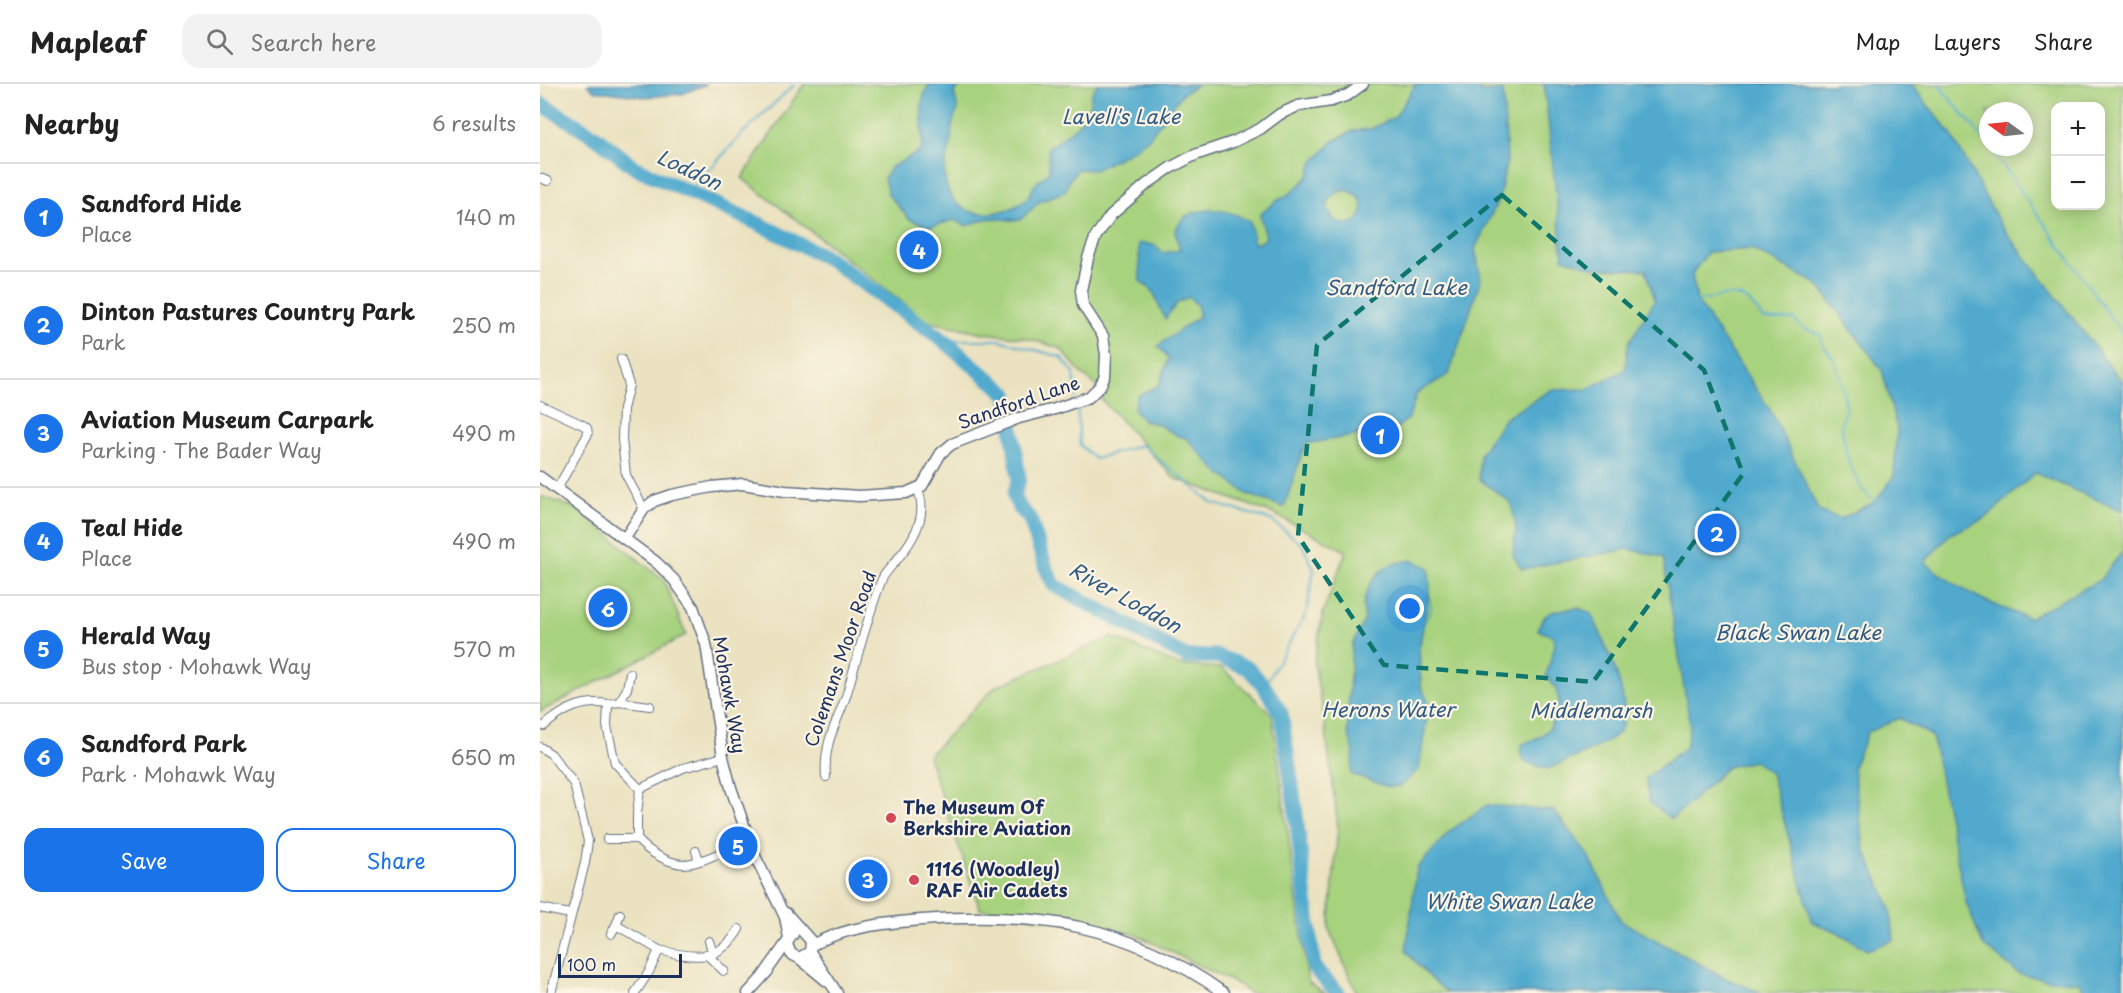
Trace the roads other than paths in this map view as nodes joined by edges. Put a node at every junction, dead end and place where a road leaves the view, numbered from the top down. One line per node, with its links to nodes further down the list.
1 (1363, 84): 6 (street, Sandford Lane)
2 (621, 360): 7 (street)
3 (540, 405): 5 (street)
4 (540, 477): 5 (street, Mohawk Way)
5 (557, 489): 8 (street, Mohawk Way)
6 (918, 490): 7 (street); 16 (street, Colemans Moor Road)
7 (644, 509): 8 (street)
8 (625, 538): 15 (street, Mohawk Way)
9 (630, 673): 10 (street)
10 (619, 702): 11 (street); 12 (street)
11 (608, 704): 13 (street); 17 (street)
12 (650, 706)
13 (544, 726)
14 (540, 747): 25 (street)
15 (723, 757): 17 (street); 24 (street, Mohawk Way)
16 (826, 777)
17 (640, 789): 19 (street)
18 (607, 839): 19 (street)
19 (637, 839): 22 (street)
20 (696, 851): 22 (street)
21 (725, 851): 22 (street)
22 (699, 861)
23 (540, 908): 25 (street)
24 (782, 908): 31 (street, Mohawk Way); 32 (street, Mohawk Way)
25 (570, 914): 37 (street)
26 (620, 914): 27 (street)
27 (616, 925): 29 (street); 33 (street)
28 (739, 929): 34 (street)
29 (611, 934)
30 (709, 941): 34 (street)
31 (808, 941): 32 (street); 32 (street); 36 (street, Mohawk Way); 41 (street)
32 (791, 949): 36 (street); 39 (street)
33 (659, 950): 34 (street); 38 (street)
34 (710, 954): 35 (street)
35 (724, 970)
36 (828, 982): 40 (street)
37 (554, 992)
38 (635, 993)
39 (748, 993)
40 (837, 993)
41 (1224, 993)

